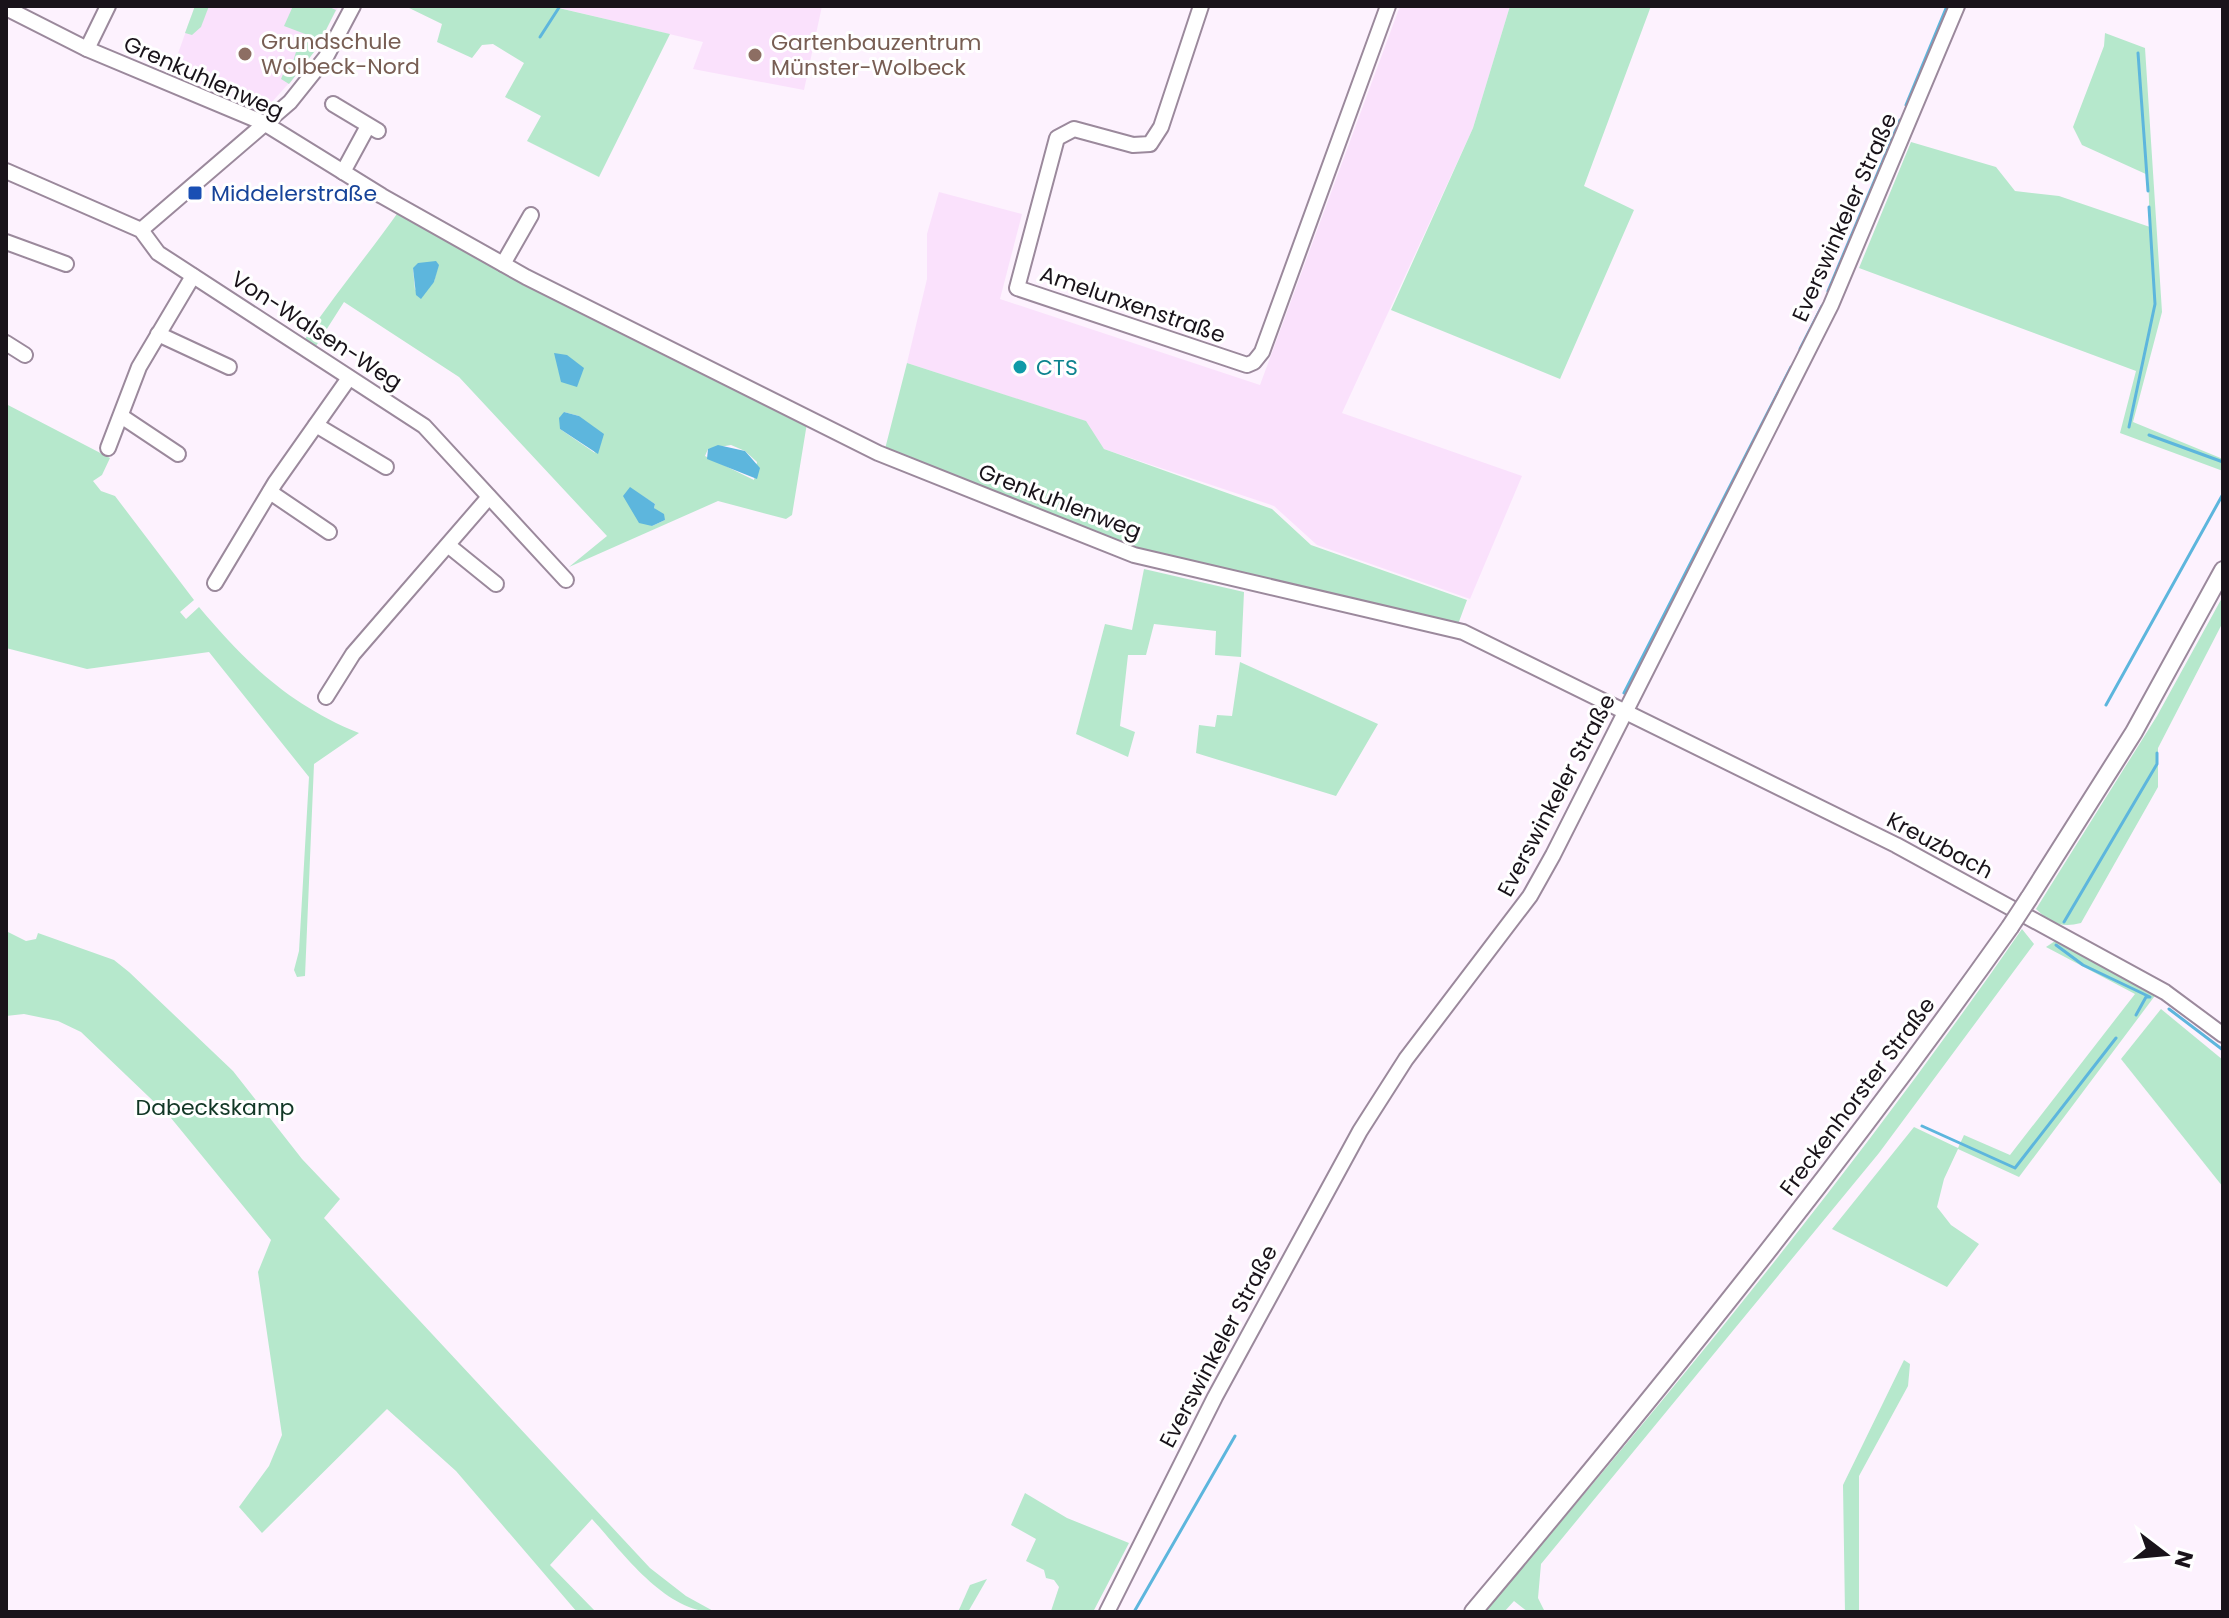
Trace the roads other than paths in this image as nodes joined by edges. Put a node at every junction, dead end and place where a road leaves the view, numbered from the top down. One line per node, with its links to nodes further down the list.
1 (108, 6): 7 (street, Grenkuhlenweg)
2 (353, 6): 9 (street)
3 (1201, 6): 4 (street, Amelunxenstraße)
4 (1388, 6)
5 (1957, 6): 37 (street, Everswinkeler Straße)
6 (6, 8): 7 (street, Grenkuhlenweg)
7 (87, 49): 9 (street, Grenkuhlenweg)
8 (333, 104): 11 (street)
9 (264, 123): 11 (street, Grenkuhlenweg); 13 (street)
10 (6, 171): 13 (street, Von-Walsen-Weg)
11 (343, 172): 16 (street, Grenkuhlenweg)
12 (531, 215): 16 (street)
13 (141, 230): 17 (street, Von-Walsen-Weg)
14 (6, 242): 15 (street)
15 (66, 264)
16 (503, 264): 37 (street, Grenkuhlenweg)
17 (193, 276): 18 (street); 22 (street, Von-Walsen-Weg)
18 (158, 334): 21 (street); 23 (street)
19 (6, 343): 20 (street)
20 (25, 355)
21 (229, 367)
22 (349, 378): 24 (street); 29 (street, Von-Walsen-Weg)
23 (121, 416): 25 (street); 26 (street)
24 (316, 425): 27 (street); 28 (street)
25 (108, 448)
26 (178, 454)
27 (386, 467)
28 (270, 492): 30 (street); 34 (street)
29 (489, 497): 31 (street); 33 (street, Von-Walsen-Weg)
30 (329, 532)
31 (449, 546): 35 (street); 36 (street)
32 (2223, 570): 40 (main road, Freckenhorster Straße, bridge)
33 (566, 580)
34 (215, 583)
35 (496, 584)
36 (326, 697)
37 (1627, 711): 38 (street, Kreuzbach); 39 (street, Everswinkeler Straße)
38 (2223, 1035)
39 (1107, 1612)
40 (1473, 1612)

